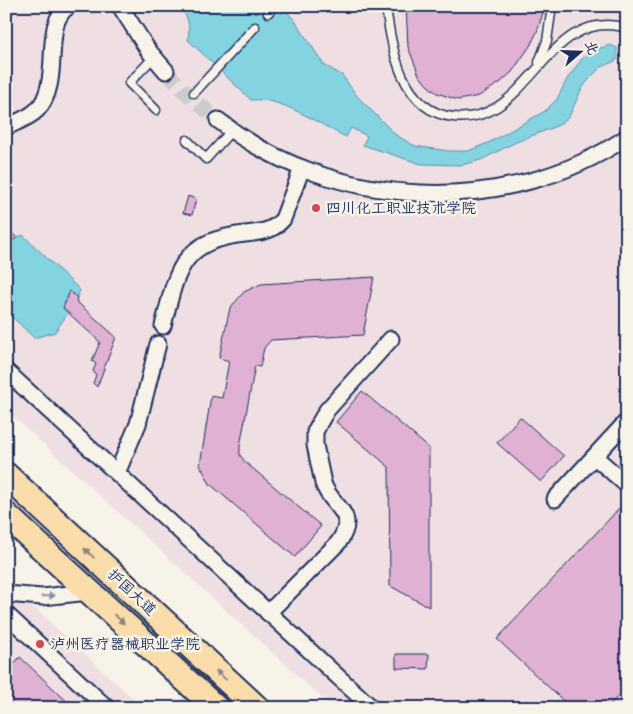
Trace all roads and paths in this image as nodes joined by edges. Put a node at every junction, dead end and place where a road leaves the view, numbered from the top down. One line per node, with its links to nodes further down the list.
1 (70, 6): 13 (street)
2 (120, 6): 7 (street)
3 (386, 6): 8 (lane)
4 (552, 6): 8 (lane)
5 (255, 27): 10 (lane)
6 (627, 28): 8 (lane)
7 (154, 57): 9 (street); 11 (lane)
8 (537, 66)
9 (166, 71)
10 (194, 93)
11 (156, 110)
12 (218, 120): 14 (street)
13 (6, 126)
14 (232, 130): 15 (lane); 17 (street)
15 (187, 140)
16 (625, 141): 17 (street)
17 (302, 168): 18 (street)
18 (163, 326)
19 (392, 339): 33 (street)
20 (158, 344): 26 (street)
21 (6, 371): 22 (street)
22 (22, 386): 23 (street); 26 (street)
23 (6, 391)
24 (627, 421): 25 (street)
25 (595, 457): 28 (street); 29 (street)
26 (117, 473): 33 (street)
27 (6, 475): 37 (main road, 护国大道, one-way to 27)
28 (627, 485)
29 (555, 499)
30 (6, 514): 31 (main road, 护国大道)
31 (89, 592): 32 (street, one-way to 31); 36 (main road, 护国大道, one-way to 36)
32 (6, 594)
33 (268, 613): 38 (street)
34 (9, 621): 35 (street)
35 (107, 708)
36 (216, 708)
37 (257, 708)
38 (372, 708)

